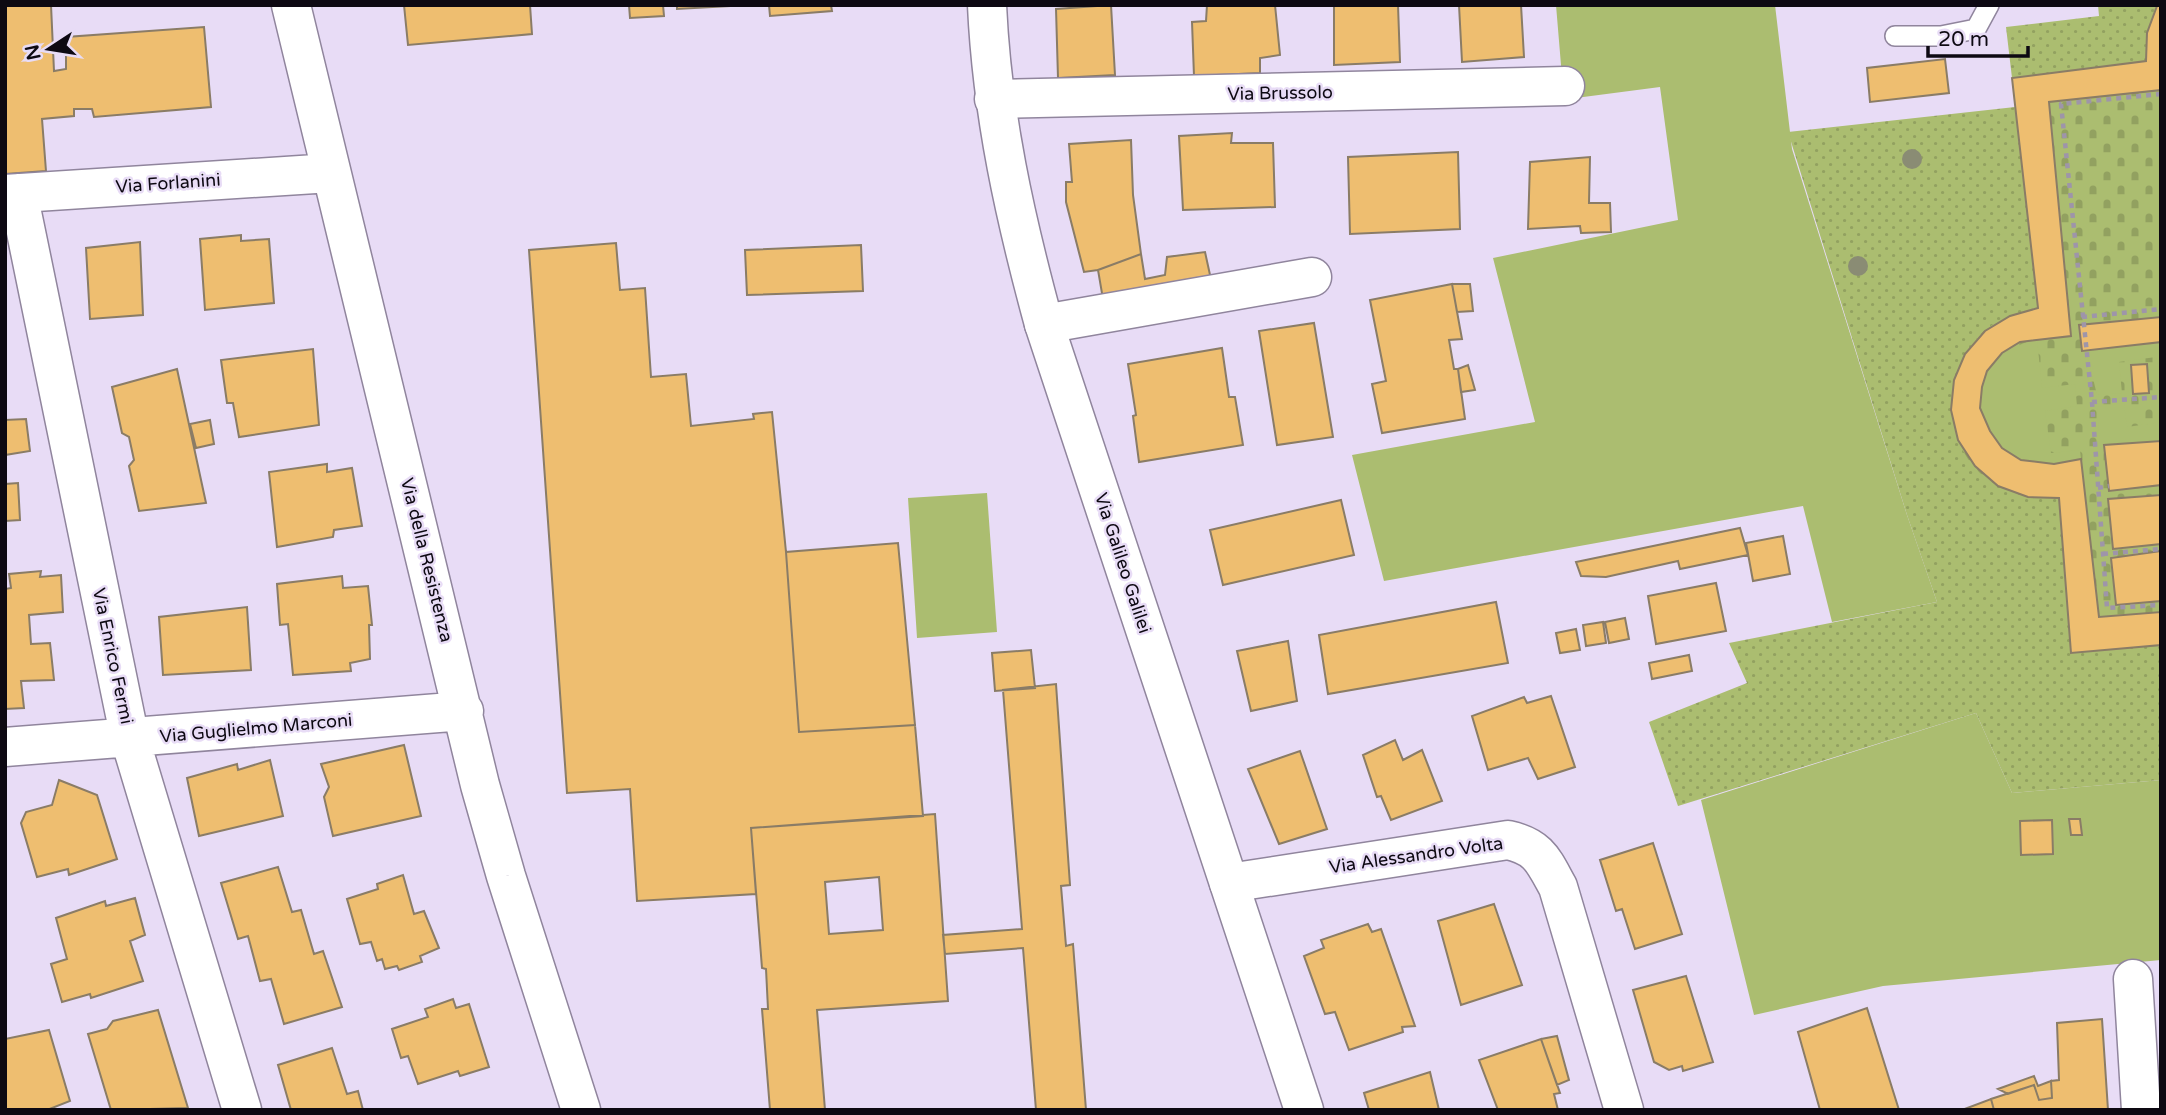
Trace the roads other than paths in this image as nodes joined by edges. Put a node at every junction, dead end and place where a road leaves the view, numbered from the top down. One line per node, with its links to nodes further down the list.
1 (291, 5): 7 (street, Via della Resistenza)
2 (988, 5): 6 (street, Via Galileo Galilei)
3 (1989, 5): 4 (lane)
4 (1895, 36)
5 (1565, 86): 6 (street, Via Brussolo)
6 (994, 99): 10 (street, Via Galileo Galilei)
7 (331, 173): 8 (street, Via Forlanini); 11 (street, Via della Resistenza)
8 (11, 193): 12 (street, Via Enrico Fermi)
9 (1312, 276): 10 (street)
10 (1044, 324): 14 (street, Via Galileo Galilei)
11 (464, 711): 12 (street, Via Guglielmo Marconi); 17 (street, Via della Resistenza)
12 (130, 738): 13 (street, Via Guglielmo Marconi); 16 (street, Via Enrico Fermi)
13 (5, 747)
14 (1229, 883): 18 (street, Via Galileo Galilei); 19 (street, Via Alessandro Volta)
15 (2133, 979): 20 (street)
16 (242, 1110)
17 (582, 1110)
18 (1304, 1110)
19 (1624, 1110)
20 (2141, 1110)

